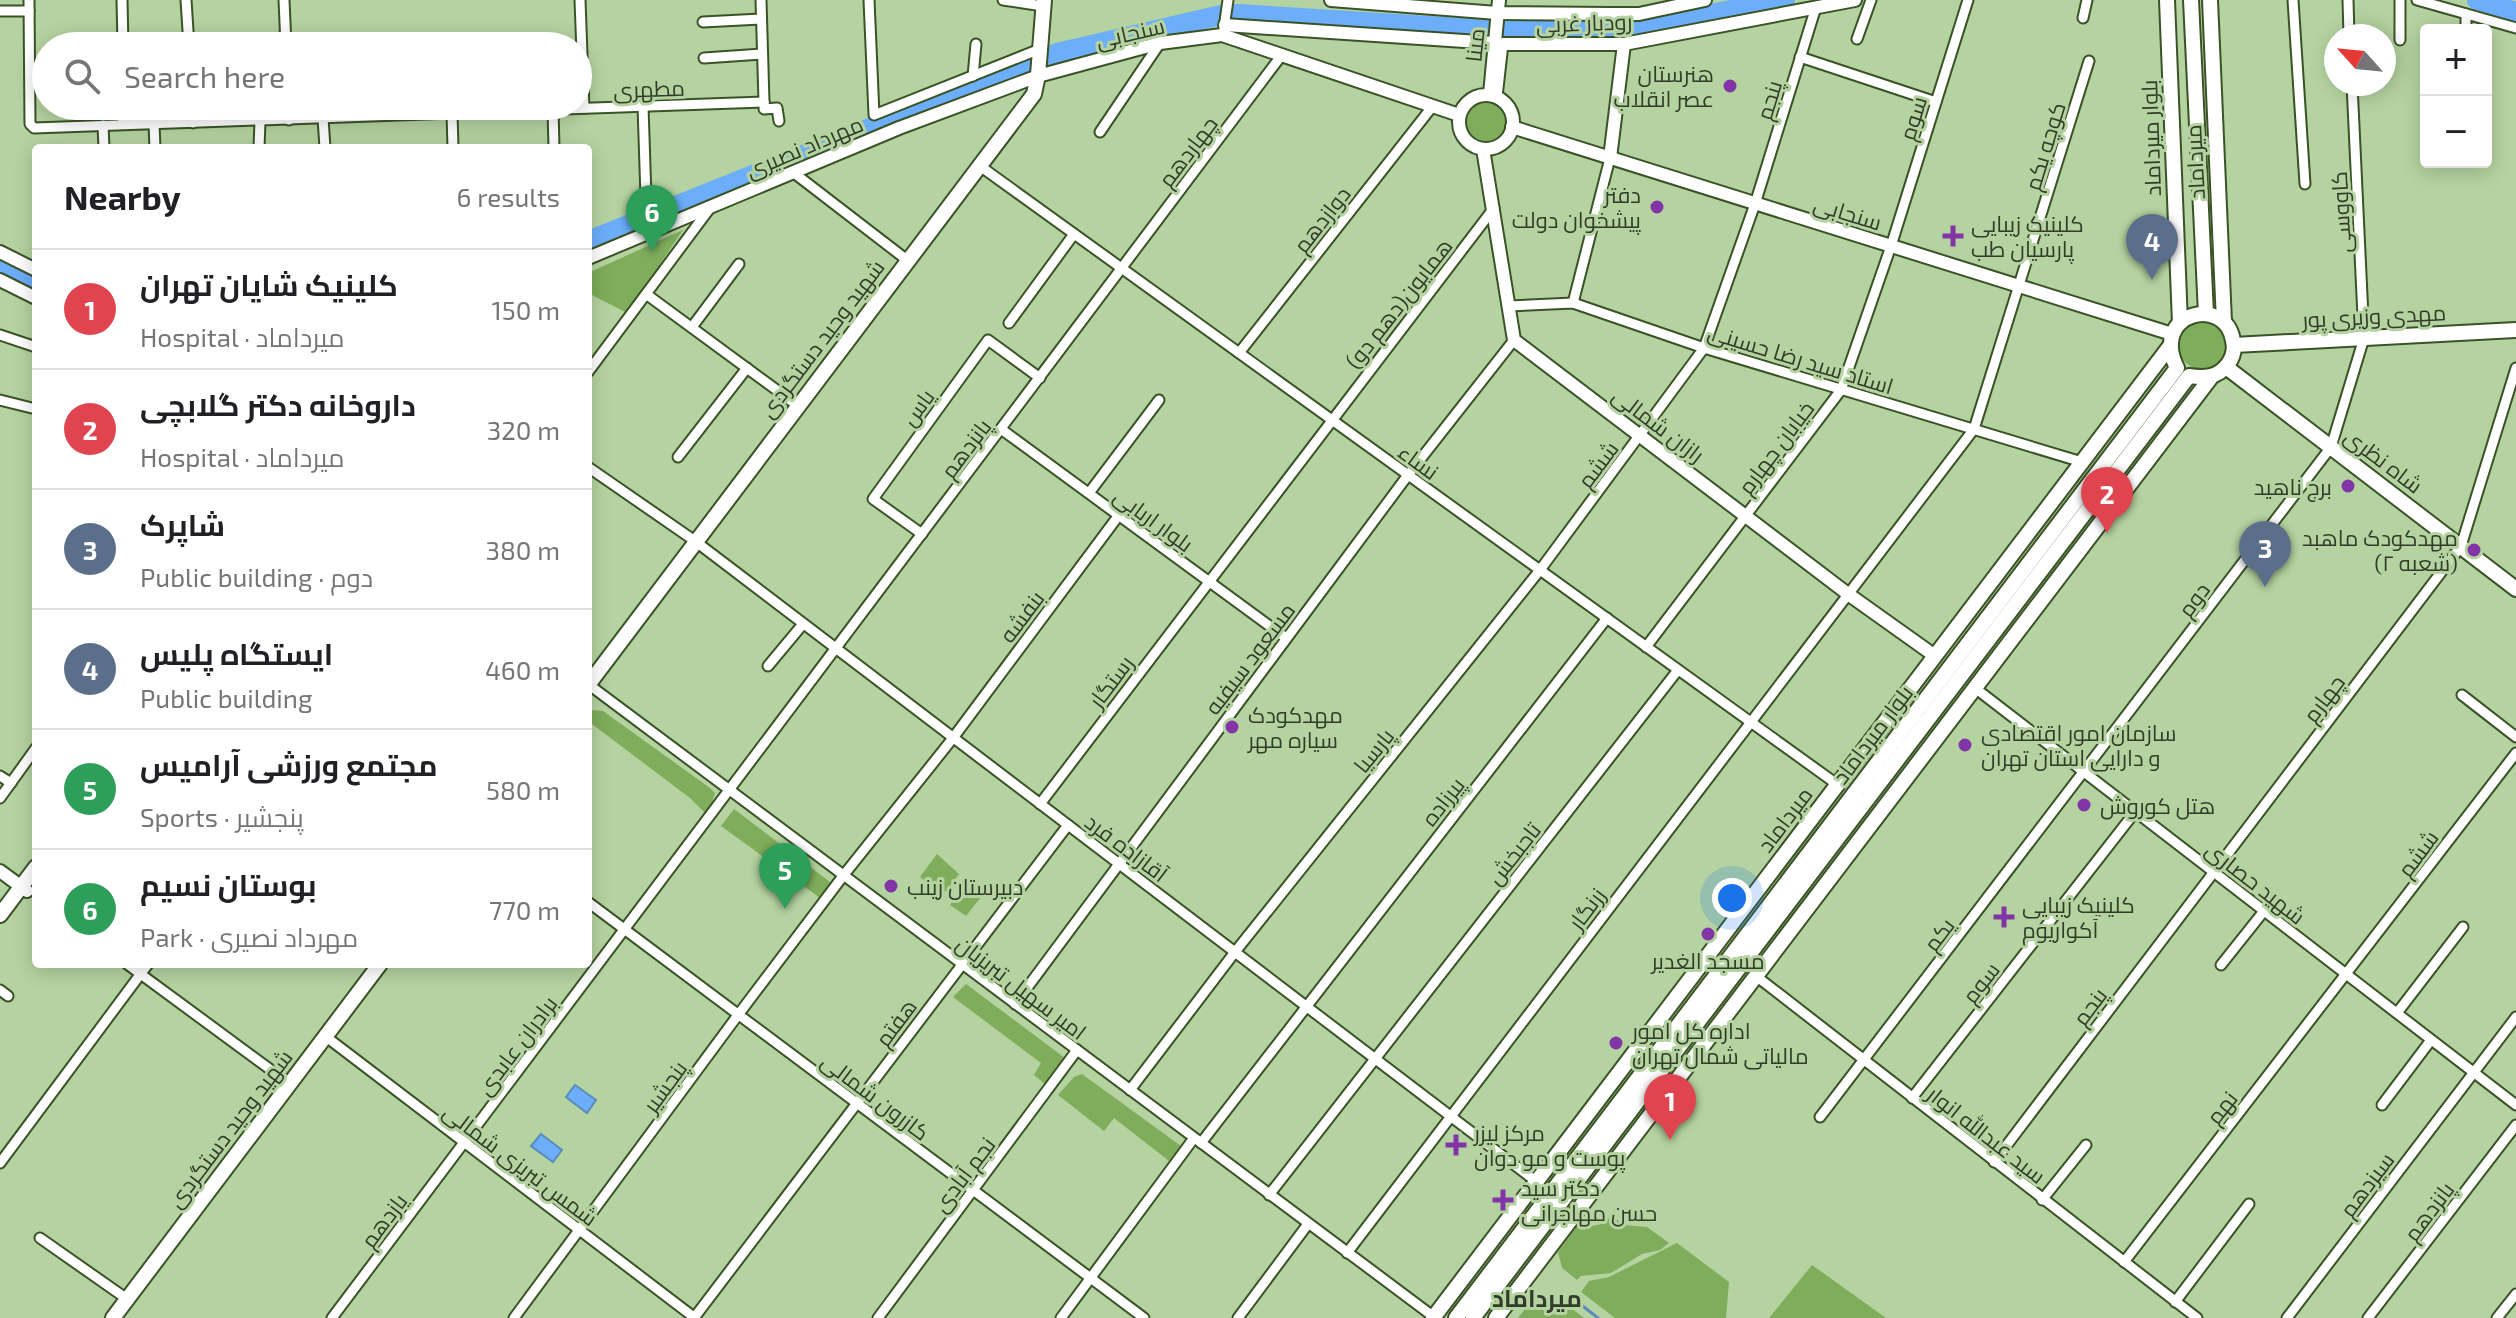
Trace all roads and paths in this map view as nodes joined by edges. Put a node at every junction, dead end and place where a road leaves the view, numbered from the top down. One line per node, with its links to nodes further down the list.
1 (122, 0): 37 (street)
2 (186, 0): 38 (street)
3 (284, 0): 39 (street)
4 (580, 0): 40 (street)
5 (761, 0): 30 (street)
6 (869, 0): 53 (street)
7 (1003, 0): 23 (street)
8 (1331, 0): 25 (street)
9 (1705, 0): 25 (street)
10 (1855, 0): 26 (street, رودبار غربی)
11 (1871, 0): 41 (street)
12 (1968, 0): 58 (street, سوم)
13 (2087, 0): 29 (street)
14 (2167, 0): 94 (main road, بلوار میرداماد)
15 (2191, 0): 54 (main road)
16 (2210, 0): 31 (main road, میرداماد)
17 (2293, 0): 87 (street)
18 (2348, 0): 33 (street)
19 (2400, 0): 42 (street)
20 (2417, 0): 22 (street)
21 (1228, 2): 36 (street)
22 (2433, 2): 28 (street)
23 (1043, 3): 52 (main road, شهید وحید دستگردی)
24 (29, 6): 27 (street); 74 (street, مطهری)
25 (1498, 7): 44 (street, مینا)
26 (1816, 7): 46 (street, رودبار غربی); 49 (street, پنجم)
27 (0, 11)
28 (2466, 14): 34 (street); 35 (street)
29 (2083, 18)
30 (761, 19): 32 (street); 47 (street)
31 (2210, 20): 54 (main road); 109 (main road, میرداماد)
32 (703, 22)
33 (2349, 24)
34 (2466, 24)
35 (2516, 28)
36 (1224, 30): 43 (street, سنجابی); 44 (street, رودبار غربی); 48 (street, سنجابی)
37 (123, 32)
38 (187, 32)
39 (286, 32)
40 (581, 32)
41 (1857, 39)
42 (2400, 40)
43 (1160, 43): 52 (street, سنجابی); 76 (street)
44 (1498, 43): 46 (street, رودبار غربی); 55 (street, مینا)
45 (976, 44): 53 (street)
46 (1624, 44): 84 (street)
47 (762, 54): 50 (street); 57 (street)
48 (1281, 56): 60 (street, سنجابی); 101 (street, چهاردهم)
49 (1800, 57): 58 (street); 89 (street, پنجم)
50 (704, 58)
51 (2089, 61): 103 (street, کوچه یکم)
52 (1039, 63): 53 (street); 85 (main road, شهید وحید دستگردی); 86 (street, مهرداد نصیری)
53 (973, 76)
54 (2196, 87): 93 (main road)
55 (1493, 96): 62 (street); 75 (street)
56 (2353, 96): 115 (street, کاووسی)
57 (764, 102): 59 (street, مطهری); 70 (street)
58 (1936, 102): 95 (street, سوم)
59 (643, 106): 61 (street, مطهری); 88 (street)
60 (1432, 107): 62 (street, سنجابی); 120 (street, دوازدهم)
61 (592, 108)
62 (1459, 115): 83 (street)
63 (123, 120): 72 (street)
64 (193, 120): 71 (street)
65 (289, 120): 69 (street, مطهری)
66 (323, 120): 80 (street)
67 (452, 120): 81 (street)
68 (553, 120): 82 (street)
69 (260, 121): 71 (street, مطهری); 79 (street)
70 (779, 121)
71 (193, 123): 73 (street, مطهری)
72 (123, 124): 73 (street, مطهری); 74 (street, مطهری)
73 (154, 124): 78 (street)
74 (103, 125): 77 (street)
75 (1512, 127): 83 (street); 84 (street, سنجابی)
76 (1100, 132)
77 (104, 144)
78 (155, 144)
79 (259, 144)
80 (325, 144)
81 (453, 144)
82 (554, 144)
83 (1483, 149): 91 (street)
84 (1610, 158): 89 (street, سنجابی); 106 (street)
85 (980, 166): 92 (street, نساء); 98 (main road, شهید وحید دستگردی)
86 (794, 173): 90 (street, مهرداد نصیری); 98 (street)
87 (2305, 184)
88 (646, 198)
89 (1755, 204): 95 (street, سنجابی); 119 (street, ششم)
90 (710, 208): 97 (street, مهرداد نصیری); 104 (street)
91 (1494, 208): 107 (street); 133 (street, همایون(دهم دو))
92 (1074, 234): 101 (street, نساء); 110 (street)
93 (2202, 236): 94 (main road); 108 (main road)
94 (2176, 241): 113 (main road, بلوار میرداماد)
95 (1891, 246): 103 (street, سنجابی); 128 (street, خیابان چهارم)
96 (0, 252): 100 (street)
97 (592, 256)
98 (907, 260): 131 (main road, شهید وحید دستگردی)
99 (739, 264): 111 (street)
100 (32, 268)
101 (1122, 269): 120 (street, نساء); 127 (street, پانزدهم)
102 (0, 280): 105 (street)
103 (2020, 287): 113 (street, سنجابی); 135 (street, کوچه یکم)
104 (646, 294): 111 (street); 121 (street)
105 (32, 296)
106 (1573, 303): 107 (street, استاد سید رضا حسینی); 119 (street, استاد سید رضا حسینی)
107 (1509, 306): 116 (street)
108 (2206, 314): 109 (main road); 113 (main road)
109 (2224, 322): 117 (main road)
110 (1009, 323)
111 (692, 327): 123 (street)
112 (2516, 330): 115 (main road, مهدی وزیری پور)
113 (2174, 334): 125 (main road); 139 (main road, میرداماد)
114 (0, 335): 118 (street)
115 (2364, 338): 117 (main road, مهدی وزیری پور); 137 (street, کاووسی)
116 (1514, 340): 136 (street, رازان شمالی); 141 (street, مسعود سیفیه)
117 (2234, 345): 122 (main road)
118 (32, 346)
119 (1704, 348): 128 (street, استاد سید رضا حسینی); 136 (street, ششم)
120 (1239, 353): 133 (street, نساء)
121 (592, 367)
122 (2226, 367): 126 (main road); 137 (main road, شاه نظری)
123 (747, 368): 131 (street); 138 (street)
124 (2516, 368): 147 (street, چهارم)
125 (2183, 372): 126 (main road); 211 (main road, بلوار میرداماد); 249 (main road, بلوار میرداماد)
126 (2212, 376): 162 (main road)
127 (1040, 378): 134 (street, پانزدهم); 145 (street, یاس)
128 (1841, 390): 135 (street, استاد سید رضا حسینی); 144 (street, خیابان چهارم)
129 (0, 400): 132 (street)
130 (1159, 400): 142 (street)
131 (797, 405): 146 (main road, شهید وحید دستگردی)
132 (32, 408)
133 (1330, 420): 141 (street, نساء); 149 (street, همایون(دهم دو))
134 (1001, 429): 142 (street, بلوار اربابی); 145 (street, پانزدهم)
135 (1974, 429): 139 (street, استاد سید رضا حسینی); 151 (street)
136 (1641, 436): 144 (street, رازان شمالی); 148 (street, ششم)
137 (2331, 447): 147 (main road, شاه نظری); 169 (street, دوم)
138 (678, 457)
139 (2082, 462): 157 (main road, میرداماد)
140 (592, 470): 146 (street, آقازاده فرد)
141 (1408, 475): 148 (street, نساء); 154 (street, مسعود سیفیه)
142 (1089, 493): 143 (street, بلوار اربابی)
143 (1119, 515): 149 (street, بلوار اربابی); 166 (street, بنفشه)
144 (1746, 515): 151 (street, رازان شمالی); 155 (street, خیابان چهارم)
145 (922, 534): 156 (street, پانزدهم)
146 (695, 541): 153 (street, آقازاده فرد); 160 (main road, شهید وحید دستگردی)
147 (2461, 546): 150 (main road, شاه نظری); 180 (street, چهارم)
148 (1540, 570): 152 (street, نساء); 189 (street, پارسیا)
149 (1209, 581): 154 (street, بلوار اربابی); 175 (street, رستگار)
150 (2516, 589)
151 (1848, 594): 157 (street, رازان شمالی); 164 (street)
152 (1607, 618): 155 (street, نساء); 199 (street, پیرزاده)
153 (803, 624): 156 (street, آقازاده فرد); 158 (street)
154 (1286, 638): 178 (street, مسعود سیفیه)
155 (1646, 647): 159 (street, نساء)
156 (836, 649): 166 (street, آقازاده فرد); 173 (street, پانزدهم)
157 (1935, 656): 172 (main road, میرداماد)
158 (768, 666)
159 (1678, 670): 164 (street, نساء); 206 (street, تاجبخش)
160 (592, 680)
161 (592, 688): 173 (street, امیر سهیل تبریزیان)
162 (1975, 688): 169 (street, شهید حصاری); 197 (main road)
163 (2462, 695): 165 (street)
164 (1751, 722): 172 (street, نساء); 217 (street, زرنگار)
165 (2516, 737)
166 (953, 738): 175 (street, آقازاده فرد); 181 (street, بنفشه)
167 (2516, 753): 196 (street, ششم)
168 (32, 754): 171 (street)
169 (2083, 772): 176 (street, شهید حصاری); 207 (street, یکم)
170 (0, 776): 171 (street)
171 (11, 783): 174 (street)
172 (1838, 785): 216 (main road, میرداماد)
173 (730, 792): 181 (street, امیر سهیل تبریزیان); 188 (street, برادران عابدی)
174 (0, 798)
175 (1040, 804): 177 (street, آقازاده فرد)
176 (2135, 812): 180 (street, شهید حصاری); 212 (street, سوم)
177 (1068, 825): 178 (street, آقازاده فرد); 190 (street, هفتم)
178 (1118, 863): 189 (street, آقازاده فرد); 198 (street, مسعود سیفیه)
179 (0, 871): 182 (street)
180 (2214, 872): 184 (street, شهید حصاری); 223 (street, پنجم)
181 (843, 876): 190 (street, امیر سهیل تبریزیان); 201 (street, پنجشیر)
182 (30, 889): 185 (main road); 186 (main road)
183 (592, 905): 188 (street, کازرون شمالی)
184 (2264, 911): 191 (street); 196 (street, شهید حصاری)
185 (0, 915)
186 (0, 927)
187 (2463, 927): 200 (street)
188 (625, 930): 201 (street, کازرون شمالی); 221 (street, برادران عابدی)
189 (1235, 952): 199 (street, آقازاده فرد); 210 (street, پارسیا)
190 (961, 964): 198 (street, امیر سهیل تبریزیان); 213 (street, هفتم)
191 (2221, 965)
192 (132, 968): 195 (street)
193 (145, 968): 195 (street)
194 (377, 968): 203 (main road, شهید وحید دستگردی)
195 (140, 974): 209 (street); 224 (street)
196 (2346, 974): 200 (street, شهید حصاری); 234 (street, نهم)
197 (1756, 976): 207 (street, سید عبدالله انوار); 250 (main road)
198 (1015, 1004): 205 (street, امیر سهیل تبریزیان)
199 (1306, 1006): 206 (street, آقازاده فرد); 220 (street, پیرزاده)
200 (2397, 1013): 204 (street, شهید حصاری)
201 (738, 1015): 213 (street, کازرون شمالی); 231 (street, پنجشیر)
202 (2516, 1017): 208 (street, سیزدهم)
203 (325, 1036): 209 (main road, شهید وحید دستگردی); 221 (street, شمس تبریزی شمالی)
204 (2431, 1040): 208 (street, شهید حصاری); 214 (street)
205 (1077, 1050): 210 (street, امیر سهیل تبریزیان); 226 (street, نجم آبادی)
206 (1375, 1059): 217 (street, آقازاده فرد); 227 (street, تاجبخش)
207 (1864, 1061): 212 (street, سید عبدالله انوار); 218 (street, یکم)
208 (2474, 1073): 215 (street, شهید حصاری); 252 (street, سیزدهم)
209 (290, 1084): 237 (main road, شهید وحید دستگردی)
210 (1130, 1090): 220 (street, امیر سهیل تبریزیان)
211 (1625, 1095): 216 (main road); 248 (main road, بلوار میرداماد)
212 (1912, 1098): 223 (street, سید عبدالله انوار)
213 (856, 1103): 226 (street, کازرون شمالی); 242 (street, هفتم)
214 (2382, 1105)
215 (2516, 1105)
216 (1591, 1110): 225 (main road, میرداماد)
217 (1451, 1116): 225 (street, آقازاده فرد); 233 (street, زرنگار)
218 (1820, 1117)
219 (2516, 1125): 253 (street, پانزدهم)
220 (1198, 1141): 227 (street, امیر سهیل تبریزیان); 235 (street, پیرزاده)
221 (464, 1144): 231 (street, شمس تبریزی شمالی); 240 (street, یازدهم)
222 (2086, 1145): 228 (street)
223 (1994, 1162): 228 (street, سید عبدالله انوار)
224 (0, 1163)
225 (1537, 1182): 247 (main road, میرداماد)
226 (973, 1191): 235 (street, کازرون شمالی); 243 (street, نجم آبادی)
227 (1269, 1195): 230 (street, امیر سهیل تبریزیان)
228 (2042, 1200): 234 (street, سید عبدالله انوار)
229 (2249, 1204): 238 (street)
230 (1308, 1224): 233 (street, امیر سهیل تبریزیان); 246 (street)
231 (580, 1231): 241 (street, پنجشیر); 242 (street, شمس تبریزی شمالی)
232 (40, 1238): 237 (street)
233 (1347, 1253): 247 (street, امیر سهیل تبریزیان)
234 (2124, 1262): 238 (street, سید عبدالله انوار)
235 (1091, 1278): 244 (street, پیرزاده); 245 (street, کازرون شمالی)
236 (2516, 1294): 254 (street)
237 (127, 1299): 239 (main road, شهید وحید دستگردی)
238 (2175, 1302): 251 (street, سید عبدالله انوار)
239 (113, 1318)
240 (332, 1318)
241 (514, 1318)
242 (695, 1318)
243 (878, 1318)
244 (1061, 1318)
245 (1144, 1318)
246 (1238, 1318)
247 (1434, 1318)
248 (1456, 1318)
249 (1473, 1318)
250 (1496, 1318)
251 (2197, 1318)
252 (2287, 1318)
253 (2368, 1318)
254 (2497, 1318)

